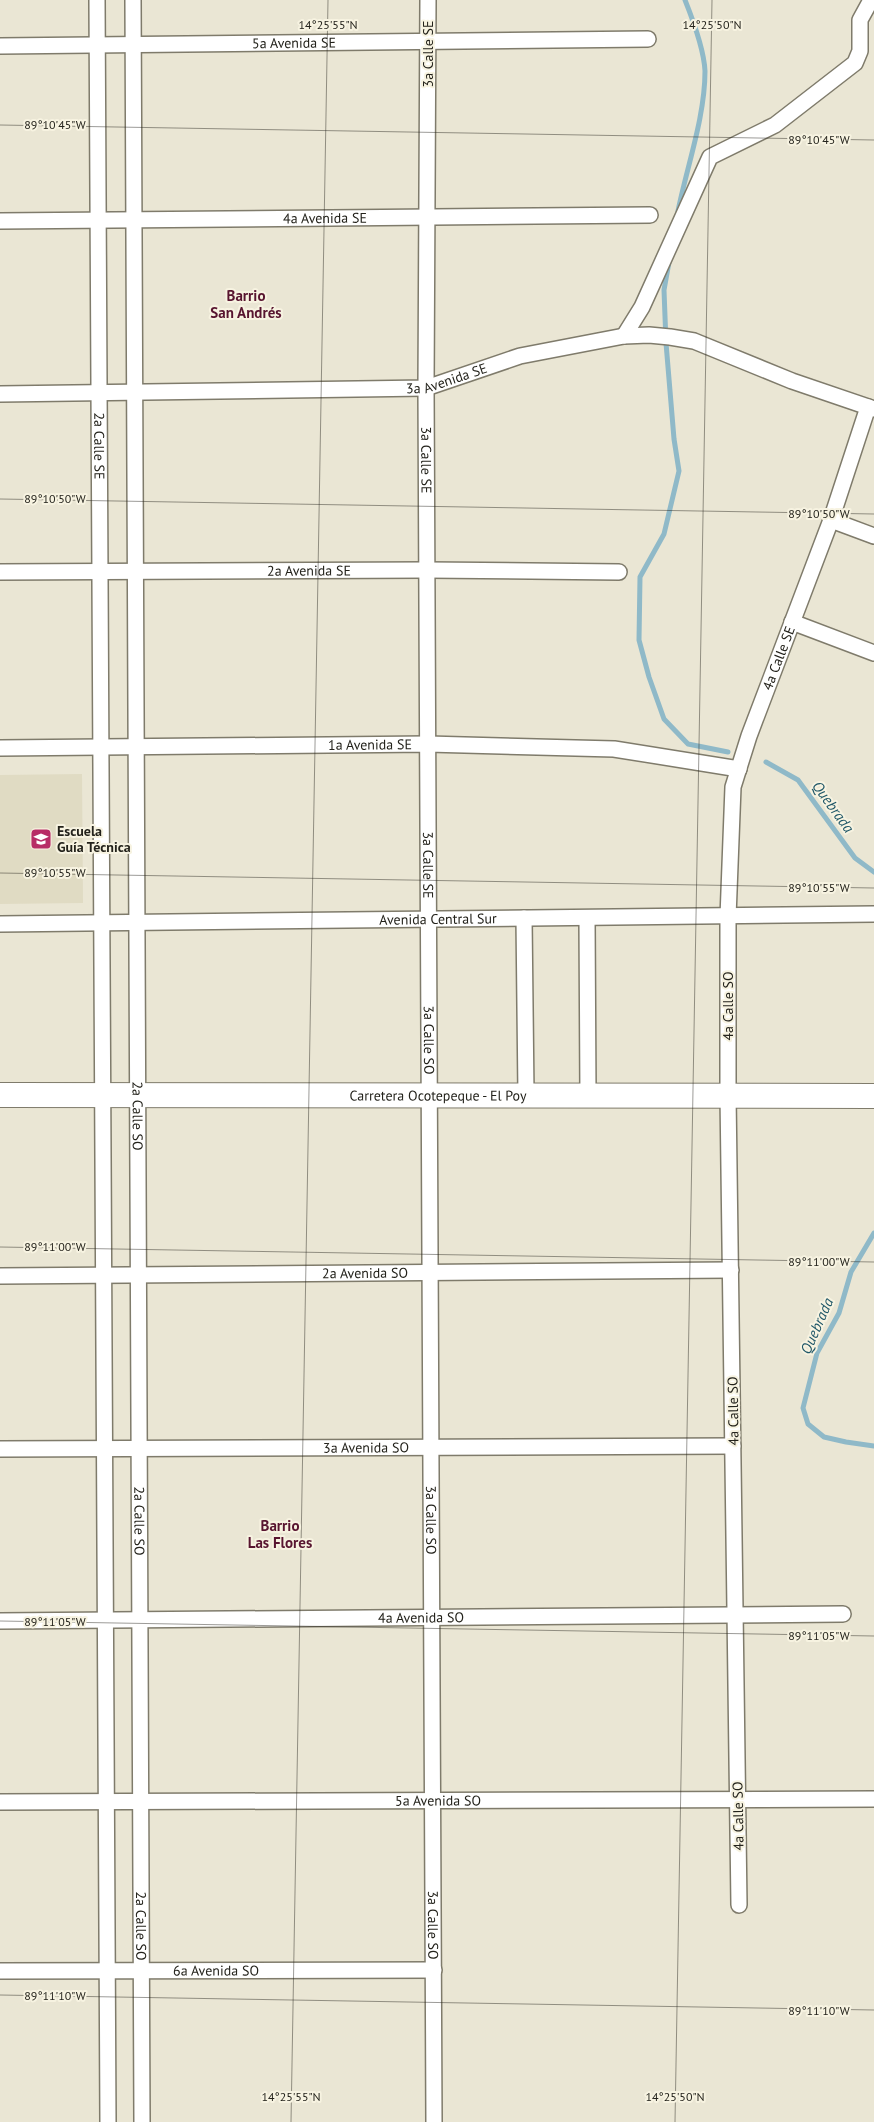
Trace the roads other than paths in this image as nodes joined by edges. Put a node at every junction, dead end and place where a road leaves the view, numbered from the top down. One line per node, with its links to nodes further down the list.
1 (97, 0): 7 (street, 2a Calle SE)
2 (133, 0): 8 (street)
3 (428, 0): 6 (street, 3a Calle SE)
4 (871, 0): 15 (street)
5 (648, 39): 6 (street, 5a Avenida SE)
6 (428, 42): 8 (street, 5a Avenida SE); 11 (street, 3a Calle SE)
7 (96, 45): 8 (street, 5a Avenida SE); 9 (street, 5a Avenida SE); 14 (street, 2a Calle SE)
8 (133, 45): 12 (street)
9 (0, 46)
10 (650, 216): 11 (street, 4a Avenida SE)
11 (427, 217): 12 (street, 4a Avenida SE); 16 (street, 3a Calle SE)
12 (134, 219): 14 (street, 4a Avenida SE); 17 (street)
13 (0, 220): 14 (street, 4a Avenida SE)
14 (97, 220): 18 (street, 2a Calle SE)
15 (624, 336): 16 (street, 3a Avenida SE); 20 (street, 3a Avenida SE)
16 (426, 388): 17 (street, 3a Avenida SE); 23 (street, 3a Calle SE)
17 (134, 392): 18 (street, 3a Avenida SE); 26 (street)
18 (98, 393): 19 (street, 3a Avenida SE); 25 (street, 2a Calle SE)
19 (0, 394)
20 (871, 408): 21 (street, 4a Calle SE)
21 (831, 520): 22 (street); 28 (street, 4a Calle SE)
22 (874, 536)
23 (427, 570): 26 (street, 2a Avenida SE); 27 (street, 2a Avenida SE); 30 (street, 3a Calle SE)
24 (0, 572): 25 (street, 2a Avenida SE)
25 (100, 572): 26 (street, 2a Avenida SE); 32 (street, 2a Calle SE)
26 (135, 572): 33 (street)
27 (618, 572)
28 (792, 622): 29 (street); 34 (street, 4a Calle SE)
29 (874, 653)
30 (428, 744): 33 (street, 1a Avenida SE); 34 (street, 1a Avenida SE); 39 (street, 3a Calle SE)
31 (0, 748): 32 (street, 1a Avenida SE)
32 (100, 748): 33 (street, 1a Avenida SE); 41 (street, 2a Calle SE)
33 (136, 748): 40 (street)
34 (739, 769): 36 (street, 4a Calle SE)
35 (874, 914): 36 (street, Avenida Central Sur)
36 (728, 917): 38 (street, Avenida Central Sur); 48 (street, 4a Calle SO)
37 (524, 918): 38 (street, Avenida Central Sur); 39 (street, Avenida Central Sur); 46 (street)
38 (587, 918): 47 (street)
39 (428, 919): 40 (street, Avenida Central Sur); 45 (street, 3a Calle SO)
40 (136, 921): 41 (street, Avenida Central Sur); 44 (street, 2a Calle SO)
41 (101, 922): 42 (street, Avenida Central Sur); 43 (street)
42 (0, 924)
43 (102, 1095): 44 (main road, Carretera Ocotepeque - El Poy); 49 (main road, Carretera Ocotepeque - El Poy); 54 (street)
44 (137, 1095): 45 (main road, Carretera Ocotepeque - El Poy); 53 (street, 2a Calle SO)
45 (429, 1095): 46 (main road, Carretera Ocotepeque - El Poy); 52 (street, 3a Calle SO)
46 (526, 1095): 47 (main road, Carretera Ocotepeque - El Poy)
47 (588, 1095): 48 (main road, Carretera Ocotepeque - El Poy)
48 (728, 1095): 50 (main road, Carretera Ocotepeque - El Poy); 51 (street, 4a Calle SO)
49 (0, 1096)
50 (874, 1096)
51 (731, 1270): 52 (street, 2a Avenida SO); 57 (street, 4a Calle SO)
52 (430, 1272): 53 (street, 2a Avenida SO); 56 (street, 3a Calle SO)
53 (138, 1274): 54 (street, 2a Avenida SO); 59 (street, 2a Calle SO)
54 (104, 1275): 55 (street, 2a Avenida SO); 58 (street)
55 (0, 1276)
56 (431, 1446): 57 (street, 3a Avenida SO); 59 (street, 3a Avenida SO); 63 (street, 3a Calle SO)
57 (733, 1446): 62 (street, 4a Calle SO)
58 (105, 1448): 59 (street, 3a Avenida SO); 60 (street, 3a Avenida SO); 65 (street)
59 (139, 1448): 64 (street, 2a Calle SO)
60 (0, 1449)
61 (843, 1614): 62 (street, 4a Avenida SO)
62 (735, 1615): 63 (street, 4a Avenida SO); 68 (street, 4a Calle SO)
63 (432, 1618): 64 (street, 4a Avenida SO); 69 (street, 3a Calle SO)
64 (140, 1620): 65 (street, 4a Avenida SO); 72 (street, 2a Calle SO)
65 (106, 1621): 66 (street, 4a Avenida SO); 71 (street)
66 (0, 1622)
67 (874, 1799): 68 (street, 5a Avenida SO)
68 (738, 1800): 69 (street, 5a Avenida SO); 73 (street, 4a Calle SO)
69 (433, 1801): 72 (street, 5a Avenida SO); 74 (street, 3a Calle SO)
70 (0, 1802): 71 (street, 5a Avenida SO)
71 (107, 1802): 72 (street, 5a Avenida SO); 76 (street)
72 (140, 1802): 77 (street, 2a Calle SO)
73 (739, 1905)
74 (434, 1970): 77 (street, 6a Avenida SO); 80 (street, 3a Calle SO)
75 (0, 1971): 76 (street, 6a Avenida SO)
76 (108, 1971): 77 (street, 6a Avenida SO); 78 (street)
77 (141, 1971): 79 (street, 2a Calle SO)
78 (108, 2122)
79 (142, 2122)
80 (434, 2122)

